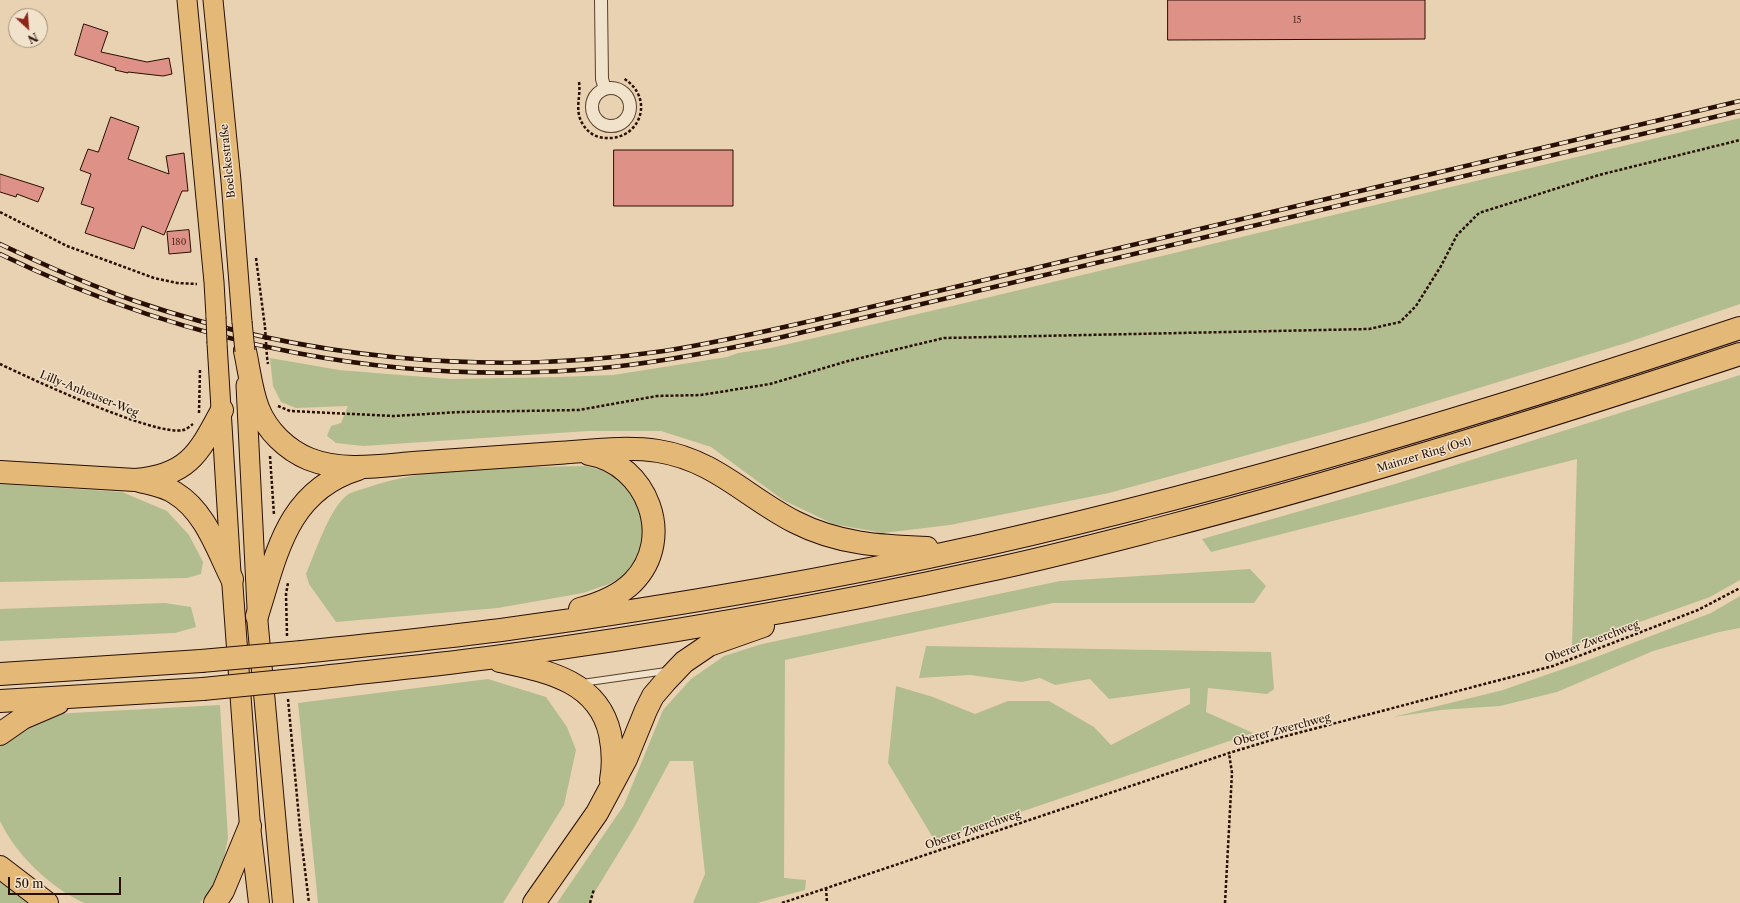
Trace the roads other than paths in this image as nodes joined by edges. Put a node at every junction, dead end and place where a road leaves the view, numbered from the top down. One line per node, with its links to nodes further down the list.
1 (187, 0): 8 (main road, bridge)
2 (213, 0): 6 (main road, Boelckestraße, bridge)
3 (601, 0): 4 (street)
4 (605, 88)
5 (1740, 328): 13 (highway)
6 (244, 351): 10 (highway); 16 (main road, Boelckestraße)
7 (1740, 354): 15 (highway, Mainzer Ring (Ost))
8 (222, 410): 12 (highway); 14 (main road)
9 (574, 452): 10 (highway); 13 (highway); 17 (highway)
10 (363, 467): 16 (highway)
11 (0, 472): 12 (highway)
12 (135, 480): 14 (highway)
13 (980, 546): 17 (highway)
14 (232, 579): 26 (highway)
15 (847, 600): 18 (highway); 19 (highway)
16 (257, 616): 33 (highway)
17 (506, 629): 20 (highway, bridge)
18 (489, 658): 21 (highway); 22 (highway, bridge)
19 (676, 670): 21 (lane); 25 (highway)
20 (0, 674)
21 (573, 684): 25 (highway)
22 (70, 698): 23 (highway); 24 (highway)
23 (0, 701)
24 (0, 734)
25 (608, 791): 34 (highway)
26 (250, 826): 31 (highway); 32 (highway)
27 (0, 854): 29 (highway)
28 (0, 867): 29 (highway)
29 (23, 885): 30 (highway)
30 (47, 903)
31 (215, 903)
32 (259, 903)
33 (282, 903)
34 (534, 903)

